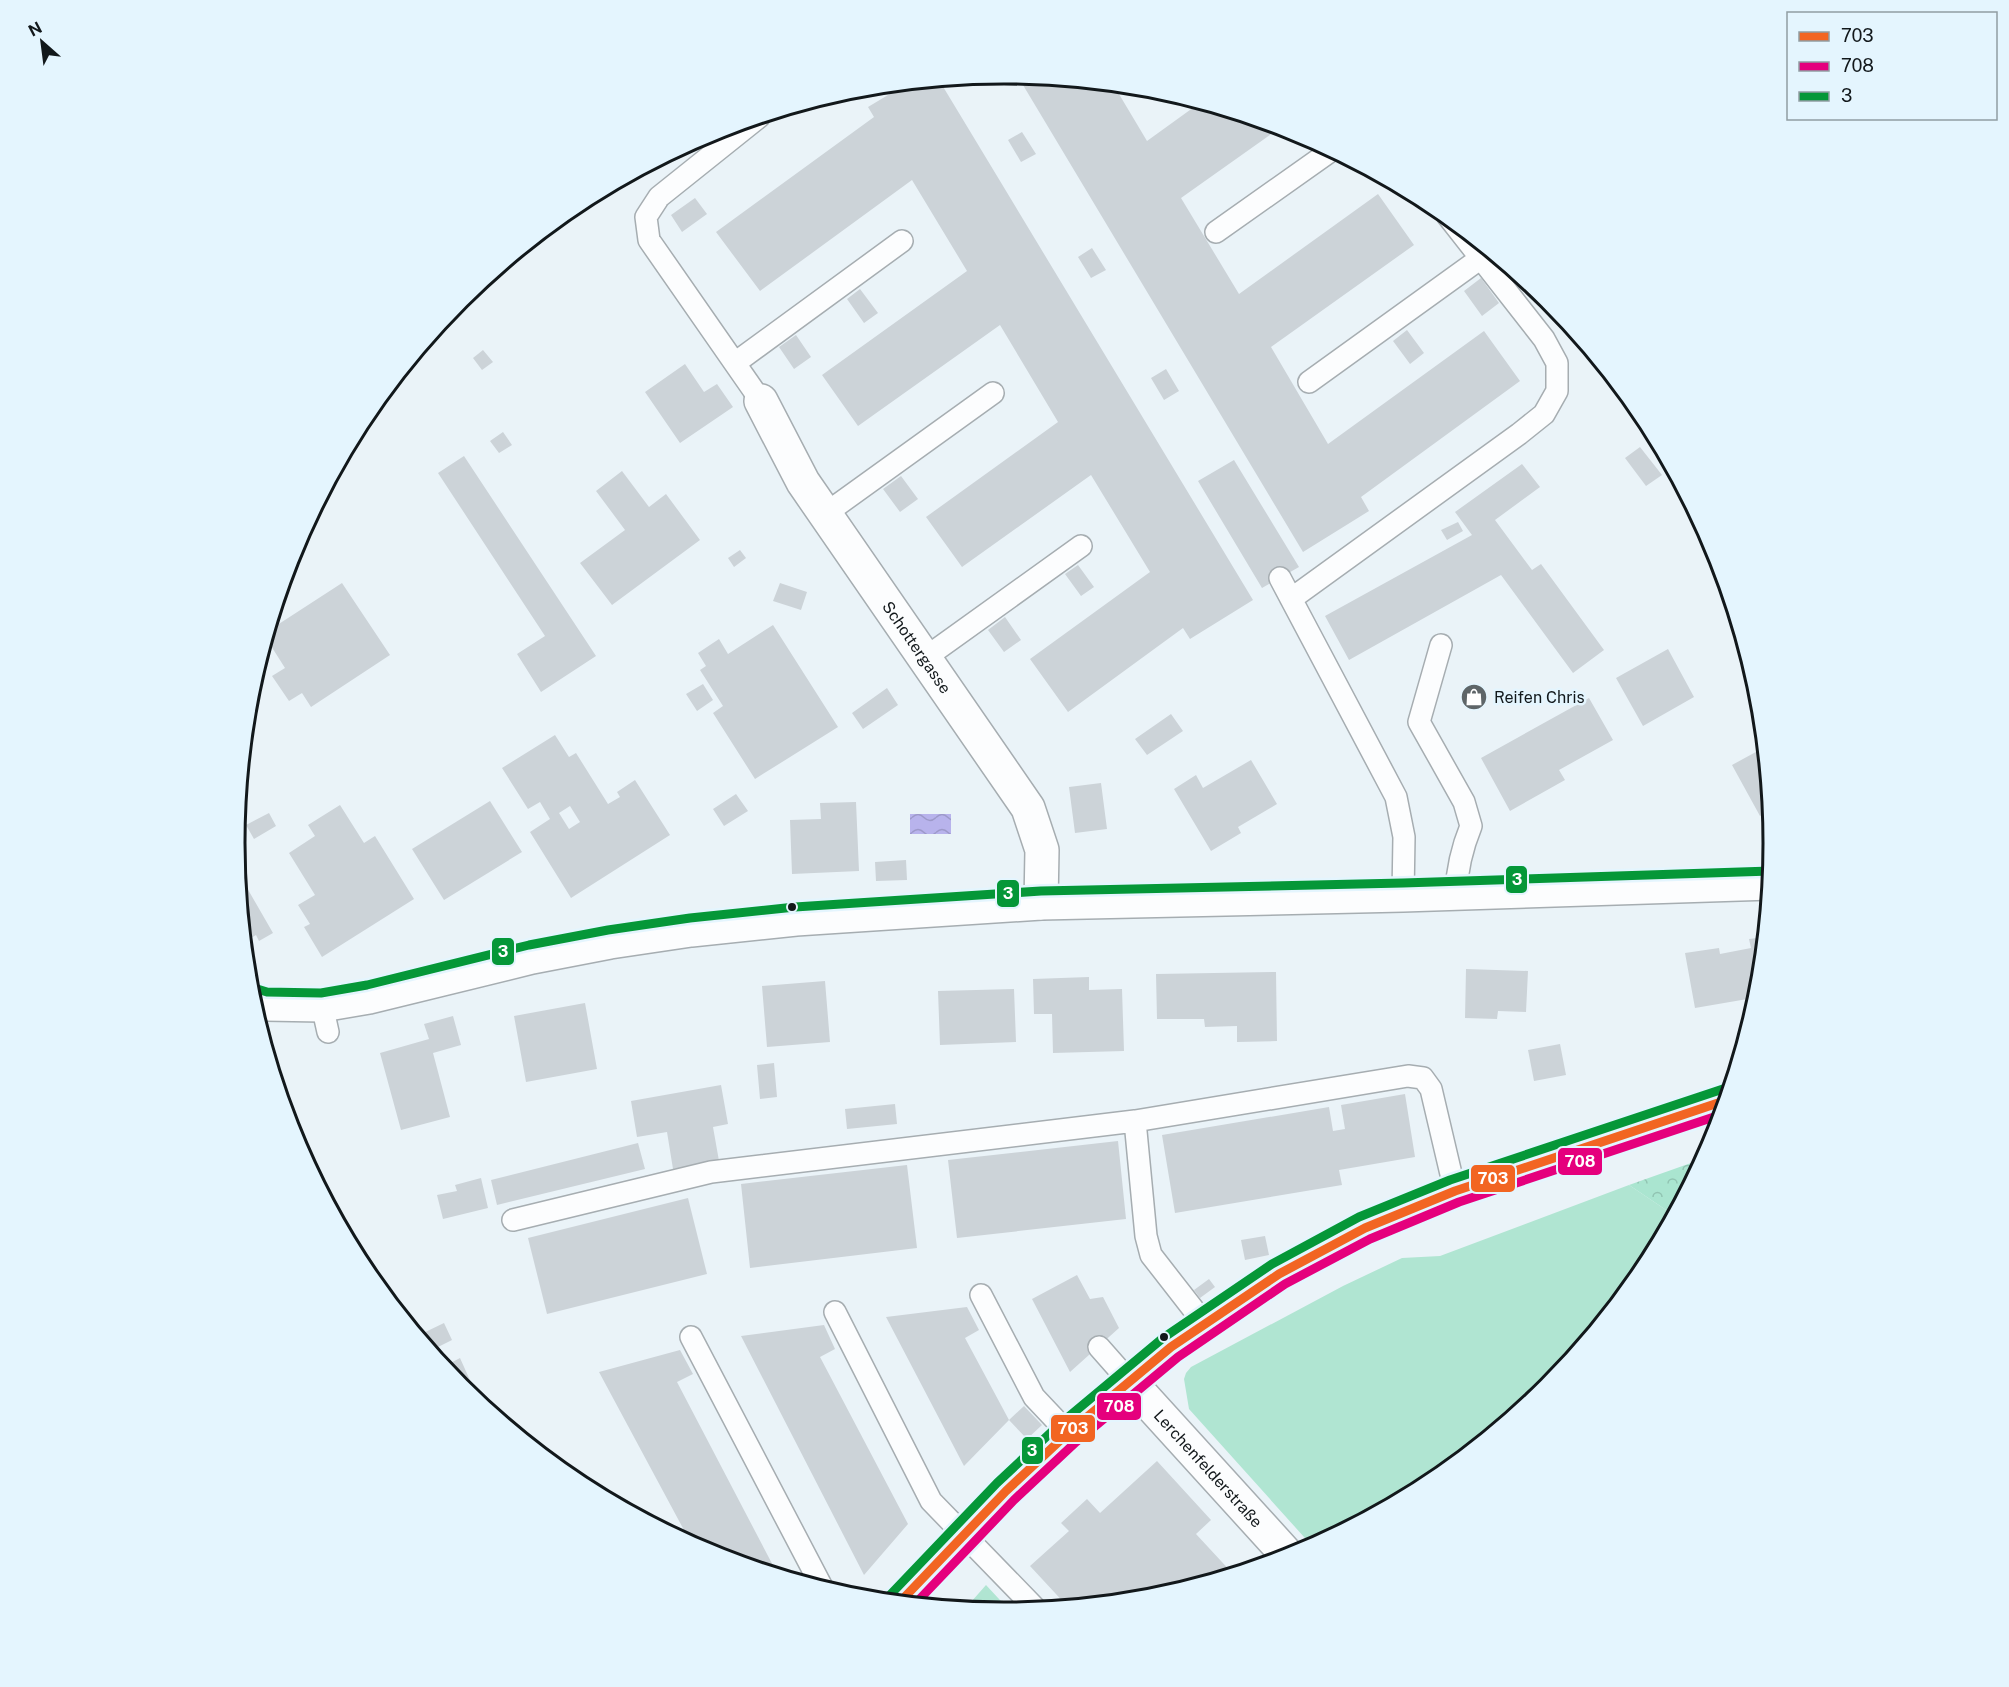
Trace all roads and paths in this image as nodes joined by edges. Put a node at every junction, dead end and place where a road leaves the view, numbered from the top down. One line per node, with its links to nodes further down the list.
1 (741, 131): 7 (lane)
2 (1325, 155): 3 (lane)
3 (1216, 232)
4 (902, 242): 7 (lane)
5 (1469, 242): 6 (lane)
6 (1481, 258): 8 (lane); 14 (lane)
7 (735, 363): 10 (lane)
8 (1309, 382)
9 (993, 393): 11 (lane)
10 (761, 401): 11 (street, Schottergasse)
11 (825, 514): 16 (street, Schottergasse)
12 (1081, 546): 16 (lane)
13 (1281, 578): 14 (lane)
14 (1291, 599): 19 (lane)
15 (1441, 645): 18 (lane)
16 (925, 658): 20 (street, Schottergasse)
17 (1762, 883): 18 (street)
18 (1456, 893): 19 (street)
19 (1402, 895): 20 (street)
20 (1041, 903): 21 (street)
21 (263, 1003)
22 (1718, 1103): 24 (street)
23 (1135, 1121): 24 (lane); 25 (lane); 28 (lane)
24 (1455, 1191): 28 (street)
25 (513, 1220)
26 (981, 1294): 32 (lane)
27 (835, 1312): 33 (lane)
28 (1204, 1323): 31 (street)
29 (691, 1337): 35 (lane)
30 (1099, 1347): 31 (lane)
31 (1129, 1381): 32 (street); 34 (street, Lerchenfelderstraße)
32 (1068, 1432): 33 (street)
33 (964, 1533): 36 (street); 37 (lane)
34 (1283, 1550)
35 (818, 1579)
36 (905, 1597)
37 (1029, 1602)

